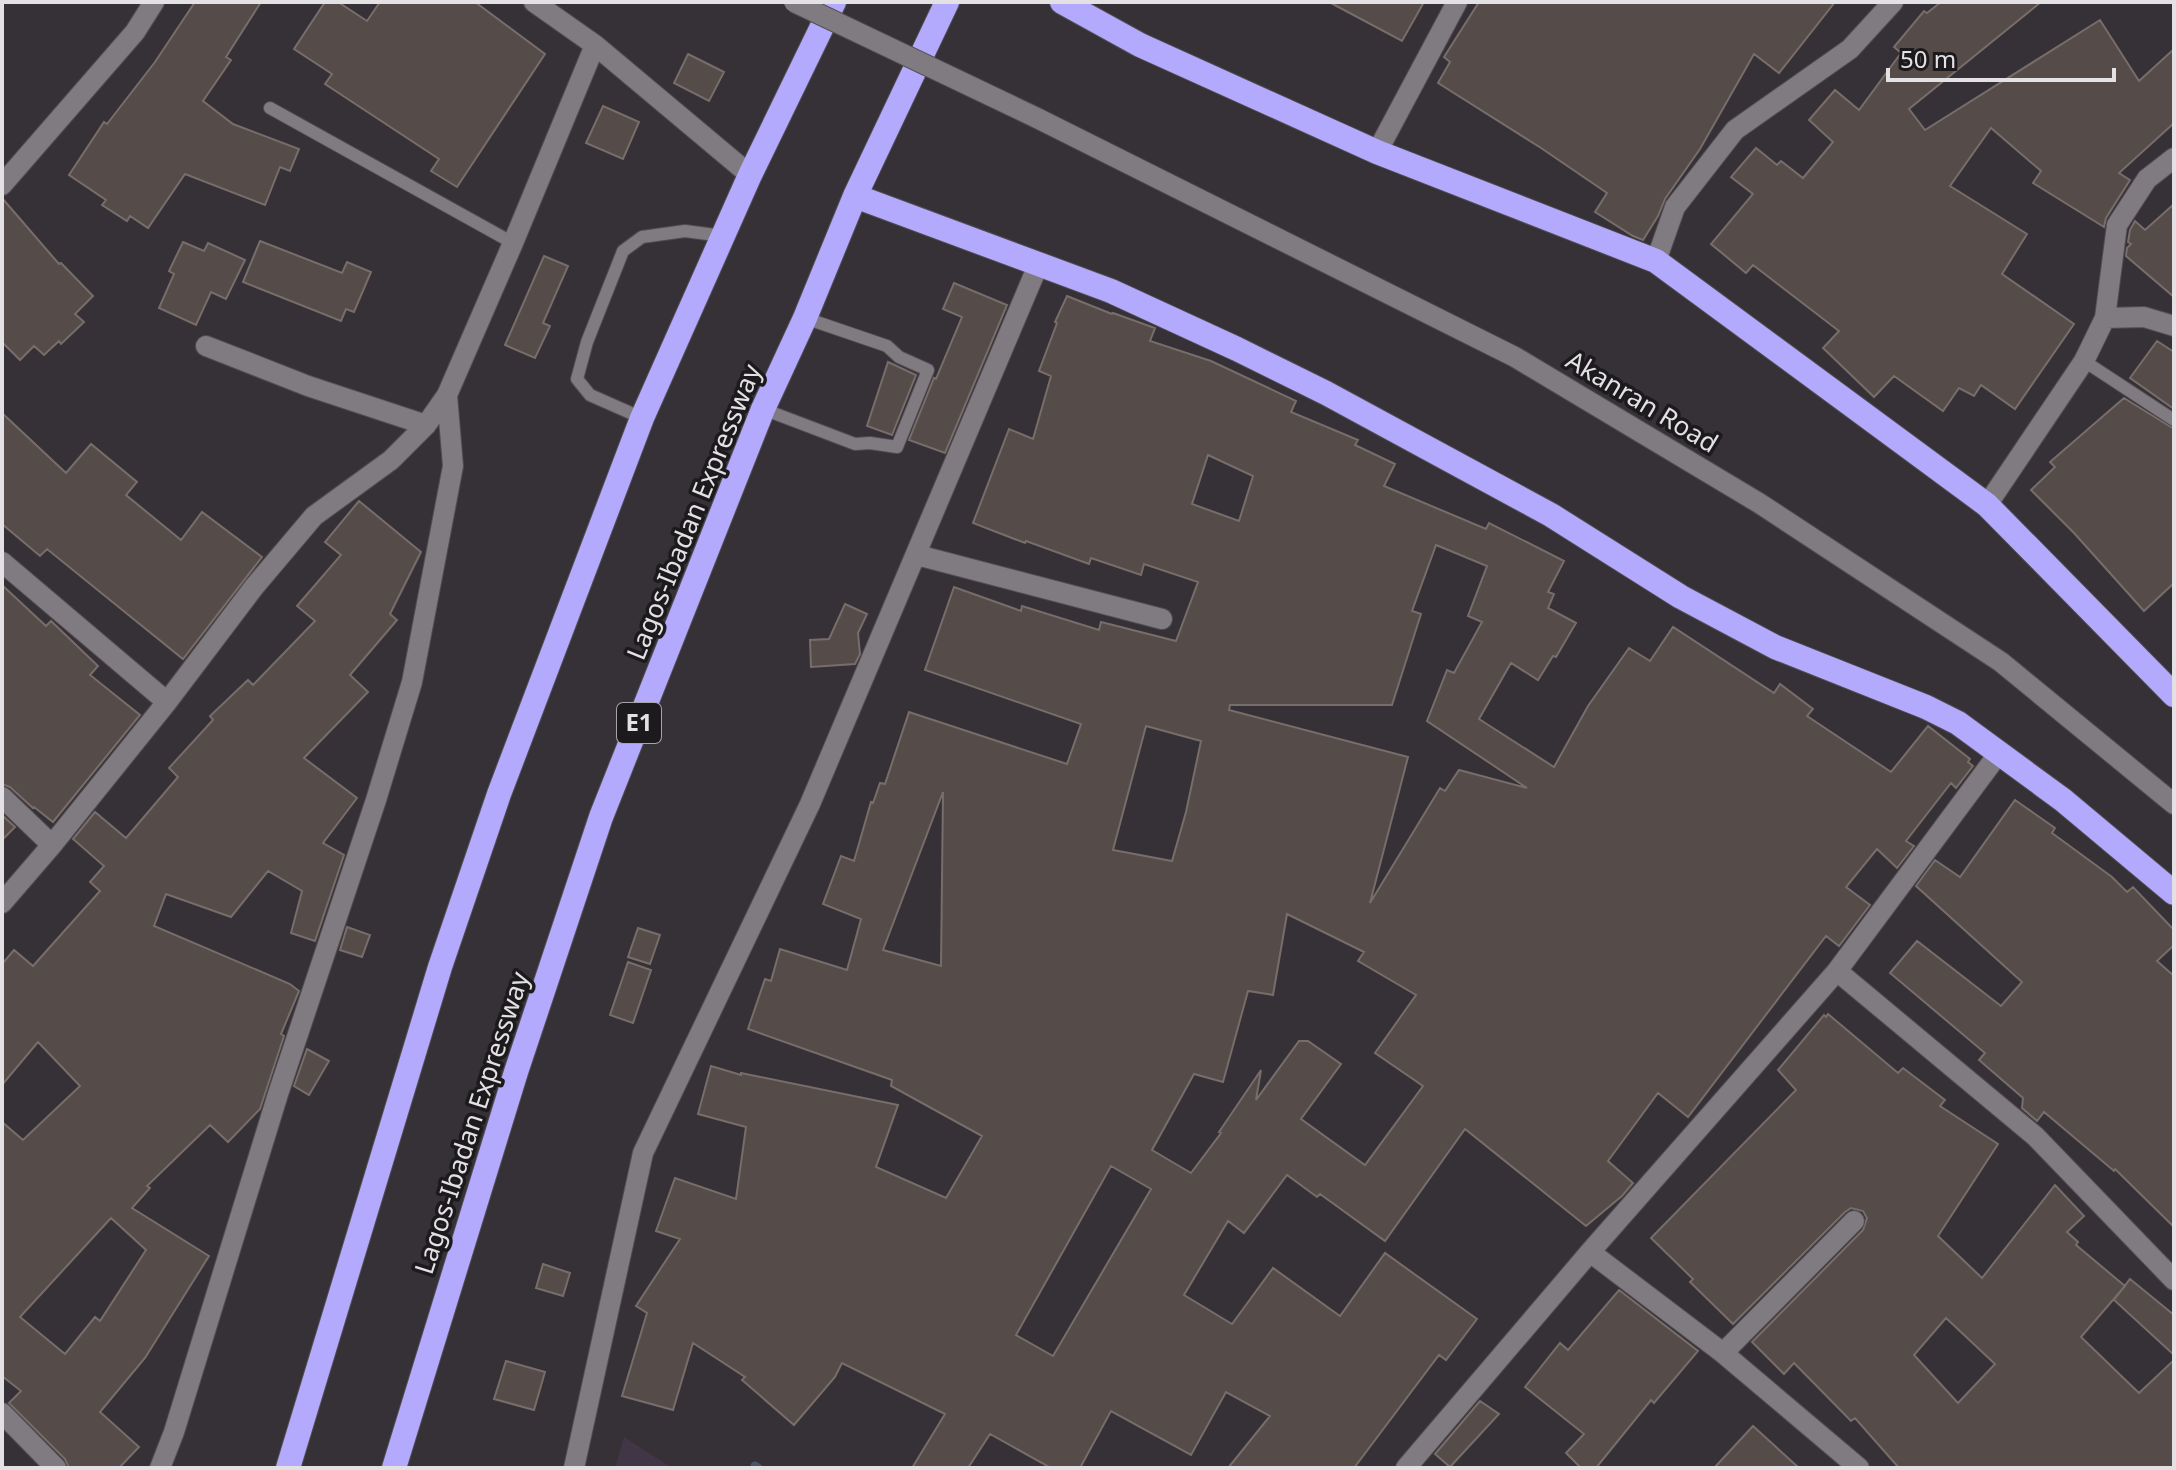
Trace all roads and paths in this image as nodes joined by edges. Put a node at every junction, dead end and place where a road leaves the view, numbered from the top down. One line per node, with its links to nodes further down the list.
1 (154, 2): 14 (street)
2 (534, 2): 9 (street)
3 (794, 2): 38 (street, Akanran Road, bridge)
4 (834, 2): 13 (highway)
5 (947, 2): 15 (highway, Lagos-Ibadan Expressway / E1)
6 (1062, 2): 11 (highway)
7 (1457, 2): 11 (street)
8 (1893, 2): 18 (street)
9 (595, 45): 13 (street); 17 (street)
10 (270, 108): 17 (lane)
11 (1377, 152): 18 (highway)
12 (2174, 158): 21 (street)
13 (750, 175): 16 (highway)
14 (3, 180)
15 (855, 196): 19 (highway); 20 (highway, Lagos-Ibadan Expressway / E1)
16 (723, 236): 27 (highway); 27 (lane)
17 (513, 243): 25 (street)
18 (1656, 261): 30 (highway)
19 (1039, 263): 31 (street); 36 (highway)
20 (805, 318): 26 (highway, Lagos-Ibadan Expressway / E1); 26 (lane)
21 (2105, 318): 22 (street); 24 (street)
22 (2174, 326)
23 (206, 346): 29 (street)
24 (2084, 361): 28 (lane); 30 (street)
25 (447, 395): 29 (street); 49 (street)
26 (763, 409): 51 (highway, Lagos-Ibadan Expressway / E1)
27 (642, 418): 50 (highway)
28 (2174, 420)
29 (426, 425): 35 (street)
30 (1987, 505): 34 (highway)
31 (917, 555): 33 (street); 52 (street)
32 (2, 562): 35 (street)
33 (1162, 619)
34 (2174, 695)
35 (167, 702): 39 (street)
36 (1999, 753): 40 (highway); 42 (street)
37 (2, 797): 39 (street)
38 (2174, 804)
39 (52, 845): 41 (street)
40 (2174, 893)
41 (2, 903)
42 (1837, 971): 44 (street); 45 (street)
43 (1854, 1221): 46 (street)
44 (1590, 1252): 46 (street); 53 (street)
45 (2174, 1280)
46 (1723, 1353): 54 (street)
47 (2, 1413): 48 (street)
48 (56, 1468)
49 (160, 1468)
50 (288, 1468)
51 (394, 1468)
52 (574, 1468)
53 (1406, 1468)
54 (1859, 1468)

